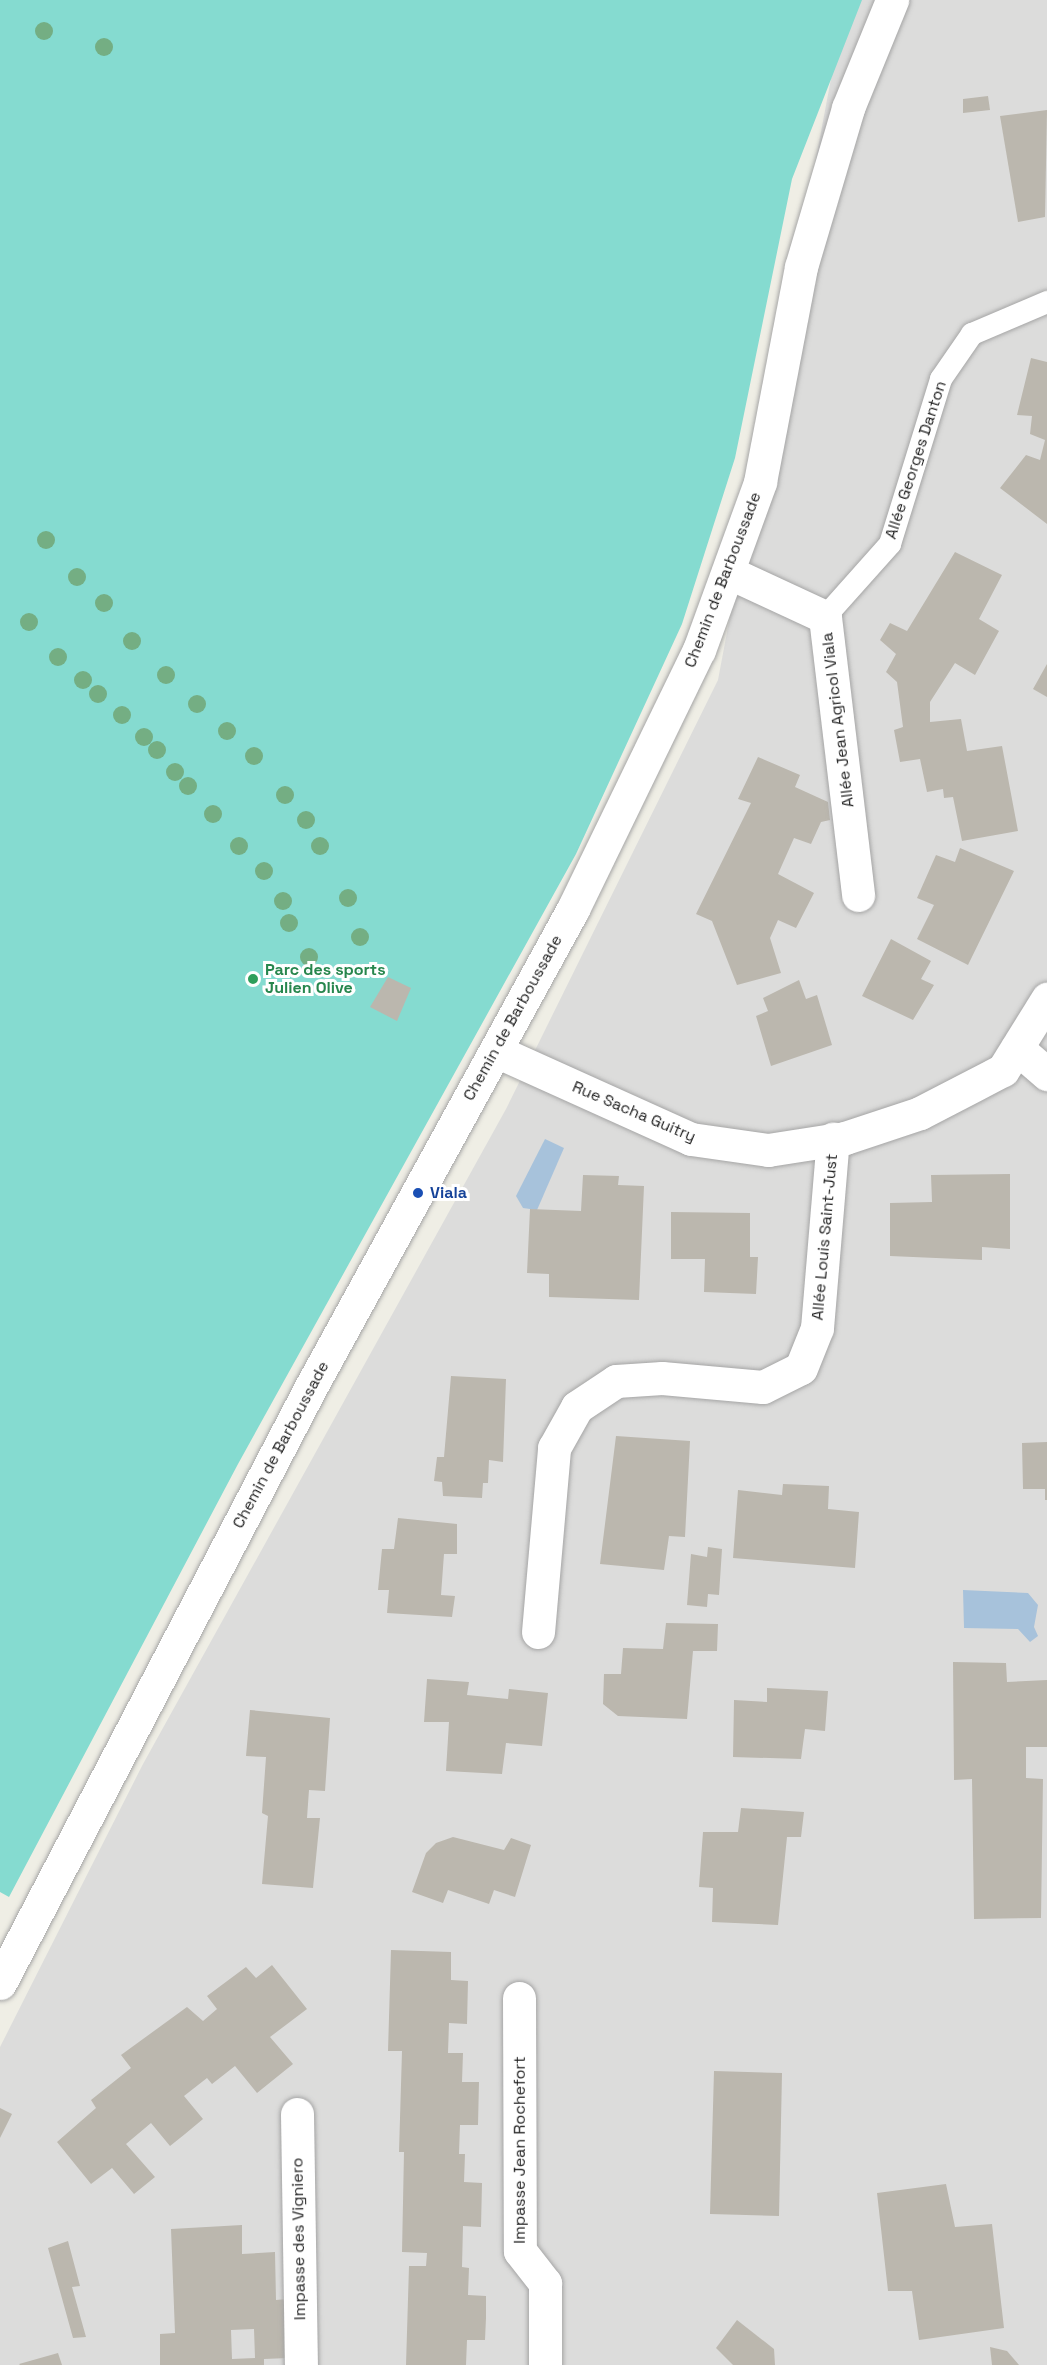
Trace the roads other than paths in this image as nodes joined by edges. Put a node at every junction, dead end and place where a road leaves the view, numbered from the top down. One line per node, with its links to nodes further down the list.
1 (892, 0): 3 (street, Chemin de Barboussade)
2 (1047, 302): 4 (lane, Allée Georges Danton)
3 (728, 572): 4 (street, Allée Jean Agricol Viala); 8 (street, Chemin de Barboussade)
4 (825, 617): 5 (street, Allée Jean Agricol Viala)
5 (858, 895)
6 (1047, 999): 7 (street, Rue Sacha Guitry)
7 (1017, 1048): 9 (street); 10 (street, Rue Sacha Guitry)
8 (496, 1051): 10 (street, Rue Sacha Guitry); 12 (street, Chemin de Barboussade)
9 (1047, 1074)
10 (833, 1139): 11 (street, Allée Louis Saint-Just)
11 (538, 1632)
12 (0, 1983)
13 (519, 1998): 16 (street, Impasse Jean Rochefort)
14 (297, 2114): 15 (street, Impasse des Vigniero)
15 (301, 2365)
16 (545, 2365)

